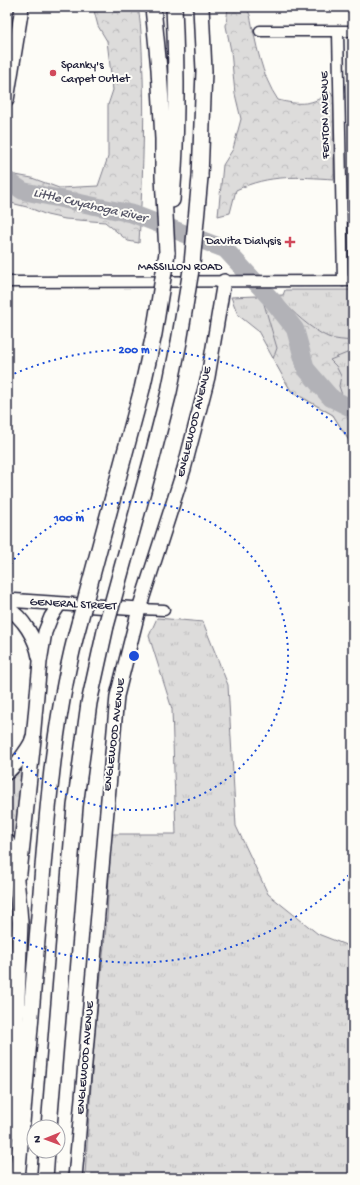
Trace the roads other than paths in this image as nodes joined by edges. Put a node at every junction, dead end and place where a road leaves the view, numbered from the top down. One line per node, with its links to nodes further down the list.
1 (22, 7): 8 (main road)
2 (153, 7): 9 (highway)
3 (174, 7): 9 (highway)
4 (201, 7): 23 (highway, bridge)
5 (260, 31): 6 (street)
6 (338, 32): 7 (street); 11 (street, FENTON AVENUE)
7 (353, 32)
8 (7, 100)
9 (168, 176): 26 (highway, bridge)
10 (224, 281): 11 (street, MASSILLON ROAD); 12 (street, MASSILLON ROAD); 16 (main road, ENGLEWOOD AVENUE)
11 (348, 281)
12 (7, 282)
13 (7, 600): 14 (main road, GENERAL STREET)
14 (59, 605): 16 (main road, GENERAL STREET); 18 (main road)
15 (7, 608): 18 (main road)
16 (139, 609): 17 (street); 28 (main road, ENGLEWOOD AVENUE)
17 (164, 610)
18 (40, 662): 19 (main road)
19 (33, 739): 20 (main road); 22 (highway)
20 (7, 773)
21 (7, 842): 22 (highway)
22 (18, 889): 25 (highway)
23 (50, 1119)
24 (46, 1159): 27 (highway)
25 (11, 1178)
26 (17, 1178)
27 (45, 1178)
28 (75, 1178)

